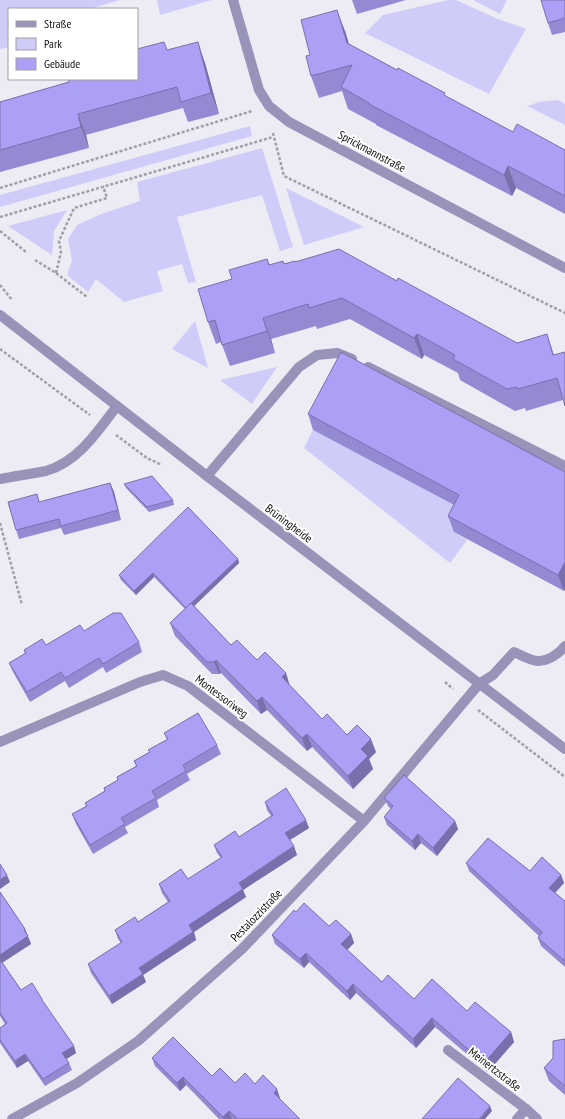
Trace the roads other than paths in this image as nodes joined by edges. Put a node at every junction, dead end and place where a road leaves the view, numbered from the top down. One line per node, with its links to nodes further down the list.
1 (233, 0): 2 (street, Sprickmannstraße)
2 (565, 268)
3 (0, 315): 4 (street, Brüningheide)
4 (117, 406): 6 (street, Brüningheide); 7 (street)
5 (565, 466): 6 (street)
6 (207, 476): 9 (street, Brüningheide)
7 (0, 479)
8 (565, 646): 9 (street, Pestalozzistraße)
9 (479, 684): 11 (street, Brüningheide); 12 (street, Pestalozzistraße)
10 (0, 742): 12 (street, Montessoriweg)
11 (565, 749)
12 (364, 821): 15 (street, Pestalozzistraße)
13 (448, 1050): 14 (street, Meinertzstraße)
14 (526, 1109): 16 (street); 17 (street, Meinertzstraße)
15 (12, 1119)
16 (517, 1119)
17 (537, 1119)

